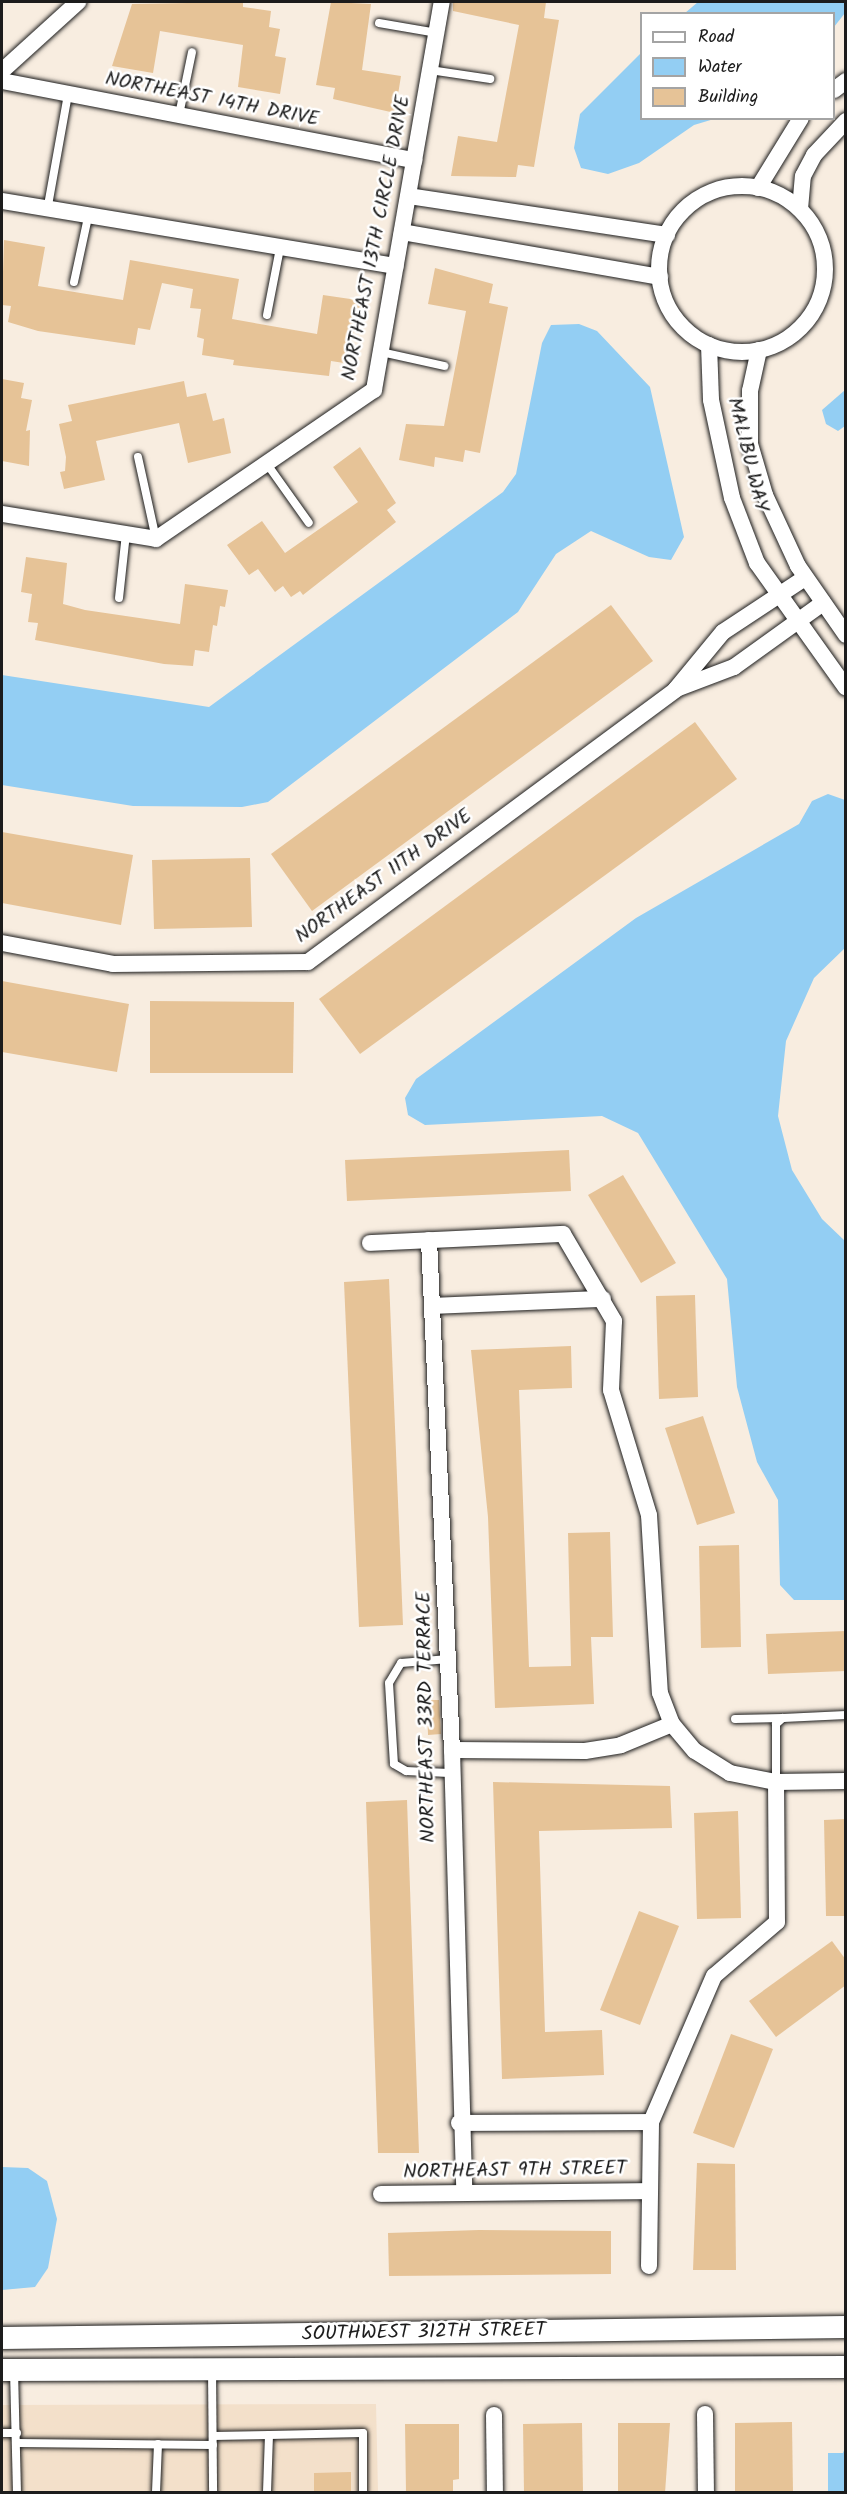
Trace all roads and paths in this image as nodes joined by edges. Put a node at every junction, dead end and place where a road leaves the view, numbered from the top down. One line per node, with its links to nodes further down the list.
1 (78, 2): 7 (street)
2 (442, 2): 4 (street, NORTHEAST 13TH CIRCLE DRIVE)
3 (380, 23): 4 (lane)
4 (437, 33): 6 (street, NORTHEAST 13TH CIRCLE DRIVE)
5 (192, 52): 11 (lane)
6 (430, 70): 8 (lane); 14 (street, NORTHEAST 13TH CIRCLE DRIVE)
7 (2, 71)
8 (490, 79)
9 (2, 81): 10 (street, NORTHEAST 14TH DRIVE)
10 (68, 94): 11 (street, NORTHEAST 14TH DRIVE); 19 (lane)
11 (179, 115): 14 (street, NORTHEAST 14TH DRIVE)
12 (800, 120): 15 (street)
13 (846, 121): 18 (street)
14 (414, 160): 16 (street, NORTHEAST 13TH CIRCLE DRIVE)
15 (758, 188): 18 (street); 22 (street)
16 (408, 196): 21 (street, NORTHEAST 13TH CIRCLE DRIVE); 22 (street)
17 (2, 201): 19 (street)
18 (800, 209): 29 (street)
19 (47, 211): 20 (street)
20 (88, 217): 23 (street); 26 (lane)
21 (402, 232): 24 (street, NORTHEAST 13TH CIRCLE DRIVE); 25 (street)
22 (667, 236): 25 (street)
23 (280, 248): 24 (street); 27 (lane)
24 (396, 266): 30 (street, NORTHEAST 13TH CIRCLE DRIVE)
25 (660, 277): 28 (street)
26 (74, 282)
27 (267, 315)
28 (709, 345): 29 (street); 39 (street, MALIBU WAY)
29 (759, 350): 38 (street, MALIBU WAY)
30 (381, 352): 31 (lane); 33 (street, NORTHEAST 13TH CIRCLE DRIVE)
31 (444, 366)
32 (138, 457): 37 (lane)
33 (267, 464): 35 (lane); 37 (street, NORTHEAST 13TH CIRCLE DRIVE)
34 (2, 514): 36 (street)
35 (309, 523)
36 (126, 534): 37 (street); 40 (lane)
37 (156, 539)
38 (805, 578): 39 (street, NORTHEAST 11TH DRIVE); 41 (street, MALIBU WAY)
39 (777, 595): 42 (street, MALIBU WAY); 45 (street, NORTHEAST 11TH DRIVE)
40 (118, 598)
41 (823, 603): 42 (street, NORTHEAST 11TH DRIVE); 43 (street, MALIBU WAY)
42 (796, 621): 44 (street, MALIBU WAY); 45 (street, NORTHEAST 11TH DRIVE)
43 (846, 635)
44 (846, 688)
45 (675, 690): 46 (street, NORTHEAST 11TH DRIVE)
46 (2, 943)
47 (429, 1240): 48 (street); 49 (street); 50 (street, NORTHEAST 33RD TERRACE)
48 (370, 1243)
49 (603, 1299): 50 (street); 55 (street)
50 (433, 1306): 51 (street, NORTHEAST 33RD TERRACE)
51 (448, 1659): 56 (street, NORTHEAST 33RD TERRACE); 57 (lane)
52 (846, 1715): 53 (lane)
53 (783, 1718): 54 (lane); 59 (lane)
54 (735, 1719)
55 (672, 1724): 56 (street); 59 (street)
56 (452, 1749): 57 (street, NORTHEAST 33RD TERRACE)
57 (449, 1773): 61 (street, NORTHEAST 33RD TERRACE)
58 (846, 1781): 59 (street)
59 (776, 1782): 60 (street)
60 (651, 2122): 61 (street); 62 (street)
61 (459, 2123): 63 (street, NORTHEAST 33RD TERRACE)
62 (650, 2190): 63 (street, NORTHEAST 9TH STREET); 65 (street)
63 (464, 2192): 64 (street, NORTHEAST 9TH STREET)
64 (381, 2194)
65 (650, 2266)
66 (846, 2327): 67 (main road, SOUTHWEST 312TH STREET)
67 (474, 2332): 68 (main road, SOUTHWEST 312TH STREET); 70 (main road)
68 (2, 2338)
69 (846, 2367): 70 (main road, SOUTHWEST 312TH STREET)
70 (212, 2369): 71 (main road, SOUTHWEST 312TH STREET); 77 (lane)
71 (8, 2370): 75 (lane)
72 (705, 2414): 86 (street)
73 (494, 2415): 85 (street)
74 (2, 2433): 75 (lane)
75 (17, 2433): 78 (lane)
76 (268, 2435): 77 (lane); 83 (lane); 84 (lane)
77 (213, 2440): 79 (lane); 82 (lane)
78 (17, 2443): 79 (lane); 80 (lane)
79 (158, 2444): 81 (lane)
80 (17, 2493)
81 (156, 2493)
82 (213, 2493)
83 (267, 2493)
84 (363, 2493)
85 (495, 2493)
86 (706, 2493)

